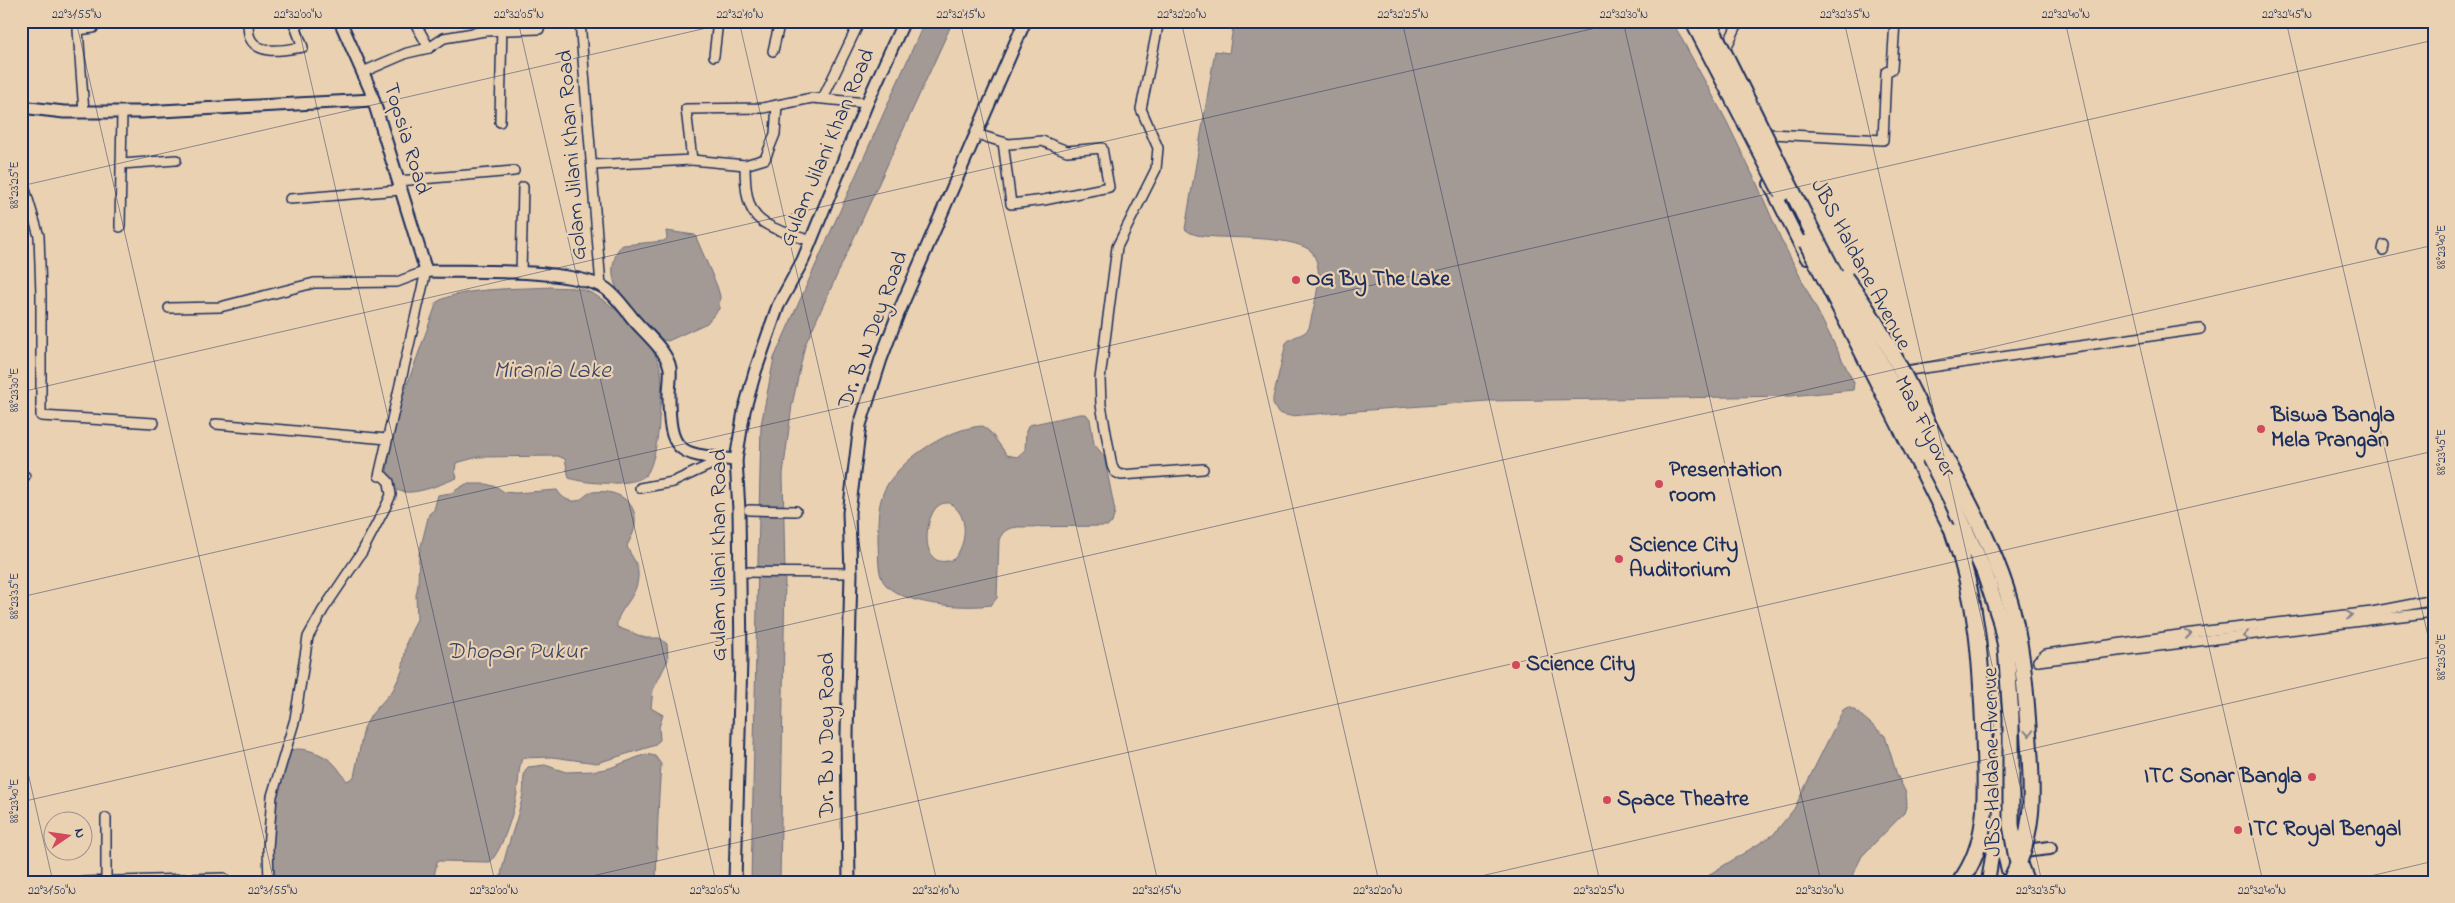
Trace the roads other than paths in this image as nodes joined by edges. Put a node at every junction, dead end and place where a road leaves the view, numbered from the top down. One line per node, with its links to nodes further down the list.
1 (93, 21): 32 (street)
2 (248, 21): 3 (street)
3 (304, 21)
4 (340, 21): 26 (street, Topsia Road)
5 (414, 21): 21 (street)
6 (502, 21): 20 (street)
7 (541, 21): 20 (street)
8 (580, 21): 41 (street, Golam Jilani Khan Road)
9 (718, 21): 24 (street)
10 (780, 21): 23 (street)
11 (860, 21): 27 (street)
12 (904, 21): 29 (street, Gulam Jilani Khan Road)
13 (1025, 21): 35 (street, Dr. B N Dey Road)
14 (1159, 21): 62 (street)
15 (1692, 21): 25 (main road, JBS Haldane Avenue); 66 (highway, Maa Flyover, bridge)
16 (1708, 21): 50 (highway, Maa Flyover, bridge)
17 (1712, 21): 22 (main road, JBS Haldane Avenue)
18 (1895, 21): 36 (street)
19 (1739, 22): 22 (street)
20 (504, 31): 21 (street); 34 (street)
21 (429, 48): 26 (street)
22 (1726, 48): 25 (street); 36 (main road, JBS Haldane Avenue)
23 (773, 51)
24 (714, 56)
25 (1708, 57): 82 (main road, JBS Haldane Avenue)
26 (363, 72): 28 (street, Topsia Road)
27 (823, 98): 29 (street); 30 (street)
28 (373, 100): 33 (street); 45 (street, Topsia Road)
29 (867, 103): 49 (street, Gulam Jilani Khan Road)
30 (777, 105): 39 (street); 42 (street)
31 (21, 107): 32 (street)
32 (84, 112): 33 (street)
33 (122, 112): 40 (street)
34 (500, 122)
35 (976, 134): 37 (street); 68 (street, Dr. B N Dey Road)
36 (1770, 134): 73 (main road, JBS Haldane Avenue)
37 (1003, 142): 37 (street)
38 (176, 160): 40 (street)
39 (692, 160): 41 (street); 42 (street)
40 (121, 164): 48 (street)
41 (593, 165): 53 (street, Golam Jilani Khan Road)
42 (745, 165): 49 (street)
43 (514, 171): 45 (street)
44 (21, 176): 57 (street)
45 (399, 186): 47 (street); 51 (street, Topsia Road)
46 (524, 187): 52 (street)
47 (290, 199)
48 (120, 227)
49 (810, 241): 61 (street, Gulam Jilani Khan Road)
50 (1820, 245): 83 (highway, one-way to 83, bridge); 85 (highway, Maa Flyover, bridge)
51 (426, 271): 52 (street); 54 (street); 59 (street)
52 (521, 273): 53 (street)
53 (601, 286): 60 (street)
54 (169, 308)
55 (2200, 329): 56 (street)
56 (1910, 370)
57 (154, 423)
58 (216, 424): 59 (street)
59 (387, 439): 78 (street)
60 (724, 459): 61 (street); 63 (street)
61 (736, 460): 67 (street, Gulam Jilani Khan Road)
62 (1203, 469)
63 (640, 488)
64 (749, 510): 65 (street)
65 (796, 511)
66 (1954, 532): 81 (highway, bridge); 84 (highway, Maa Flyover, bridge)
67 (745, 572): 68 (street); 79 (street, Gulam Jilani Khan Road)
68 (851, 573): 80 (street, Dr. B N Dey Road)
69 (2434, 600): 70 (street, one-way to 69)
70 (2434, 612)
71 (106, 818): 75 (street)
72 (2050, 848): 73 (main road)
73 (2015, 852): 84 (main road, JBS Haldane Avenue)
74 (224, 878): 76 (street)
75 (106, 881): 76 (street); 77 (street)
76 (131, 881)
77 (83, 882)
78 (269, 882)
79 (735, 882)
80 (849, 882)
81 (1960, 882)
82 (1988, 882)
83 (2010, 882)
84 (2015, 882)
85 (2026, 882)

